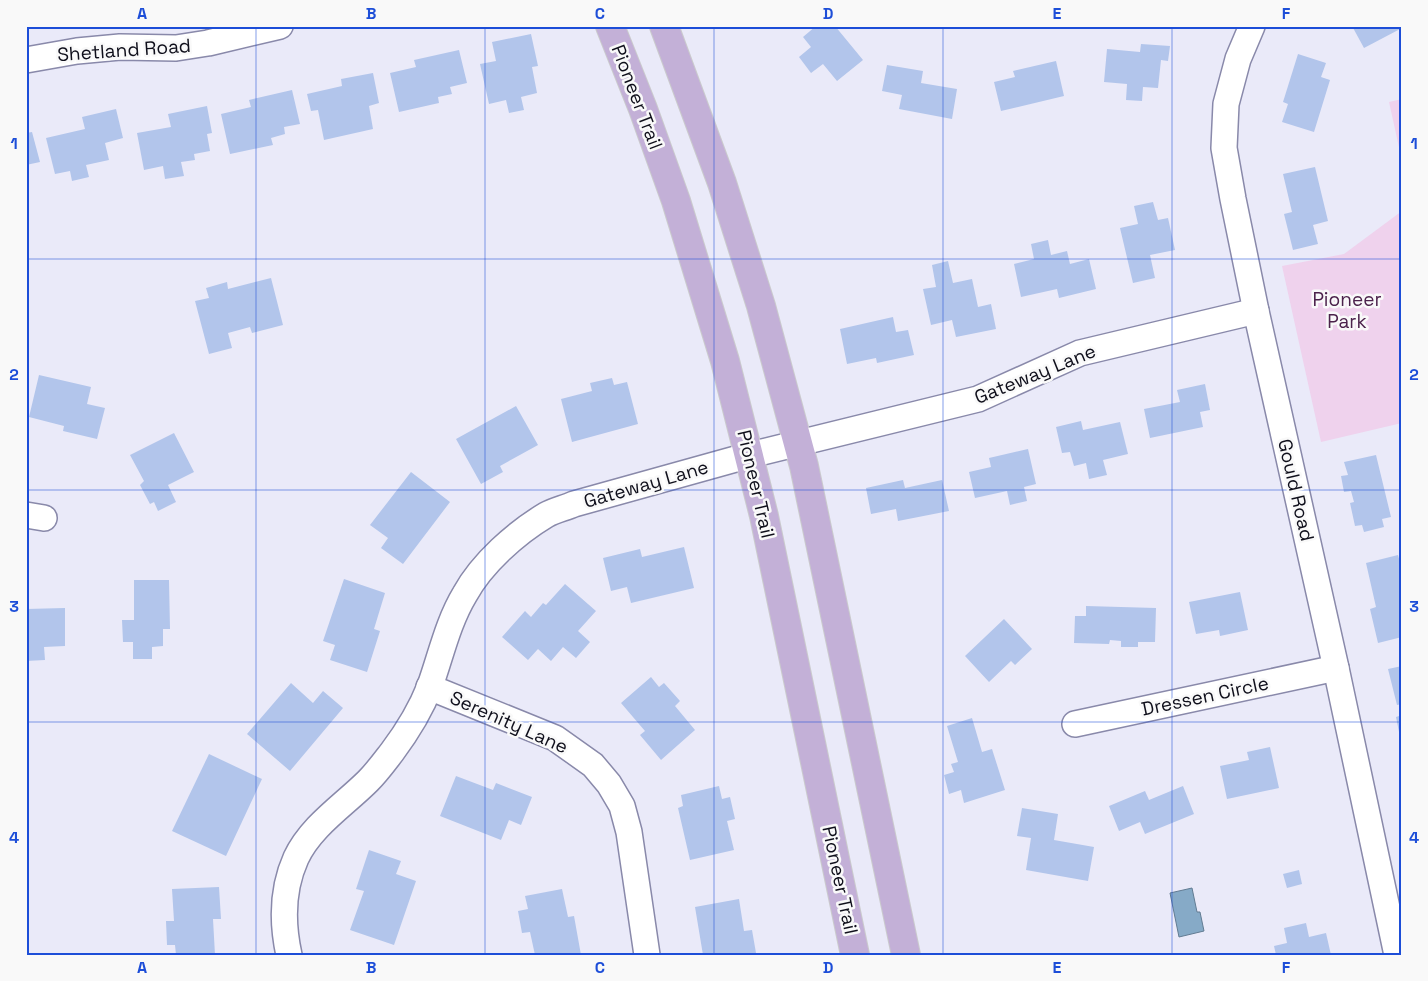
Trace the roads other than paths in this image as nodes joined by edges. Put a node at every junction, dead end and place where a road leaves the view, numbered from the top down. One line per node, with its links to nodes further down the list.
1 (280, 26): 5 (street, Shetland Road)
2 (610, 26): 8 (main road, Pioneer Trail)
3 (664, 26): 7 (main road)
4 (1252, 26): 6 (street, Gould Road)
5 (26, 60)
6 (1256, 311): 7 (street, Gateway Lane); 9 (street, Gould Road)
7 (798, 442): 8 (street, Gateway Lane); 15 (main road)
8 (750, 455): 10 (street, Gateway Lane); 14 (main road, Pioneer Trail)
9 (1336, 668): 11 (street, Dressen Circle); 16 (street, Gould Road)
10 (429, 687): 12 (street, Gateway Lane); 13 (street, Serenity Lane)
11 (1075, 724)
12 (289, 955)
13 (647, 955)
14 (855, 955)
15 (906, 955)
16 (1397, 955)

